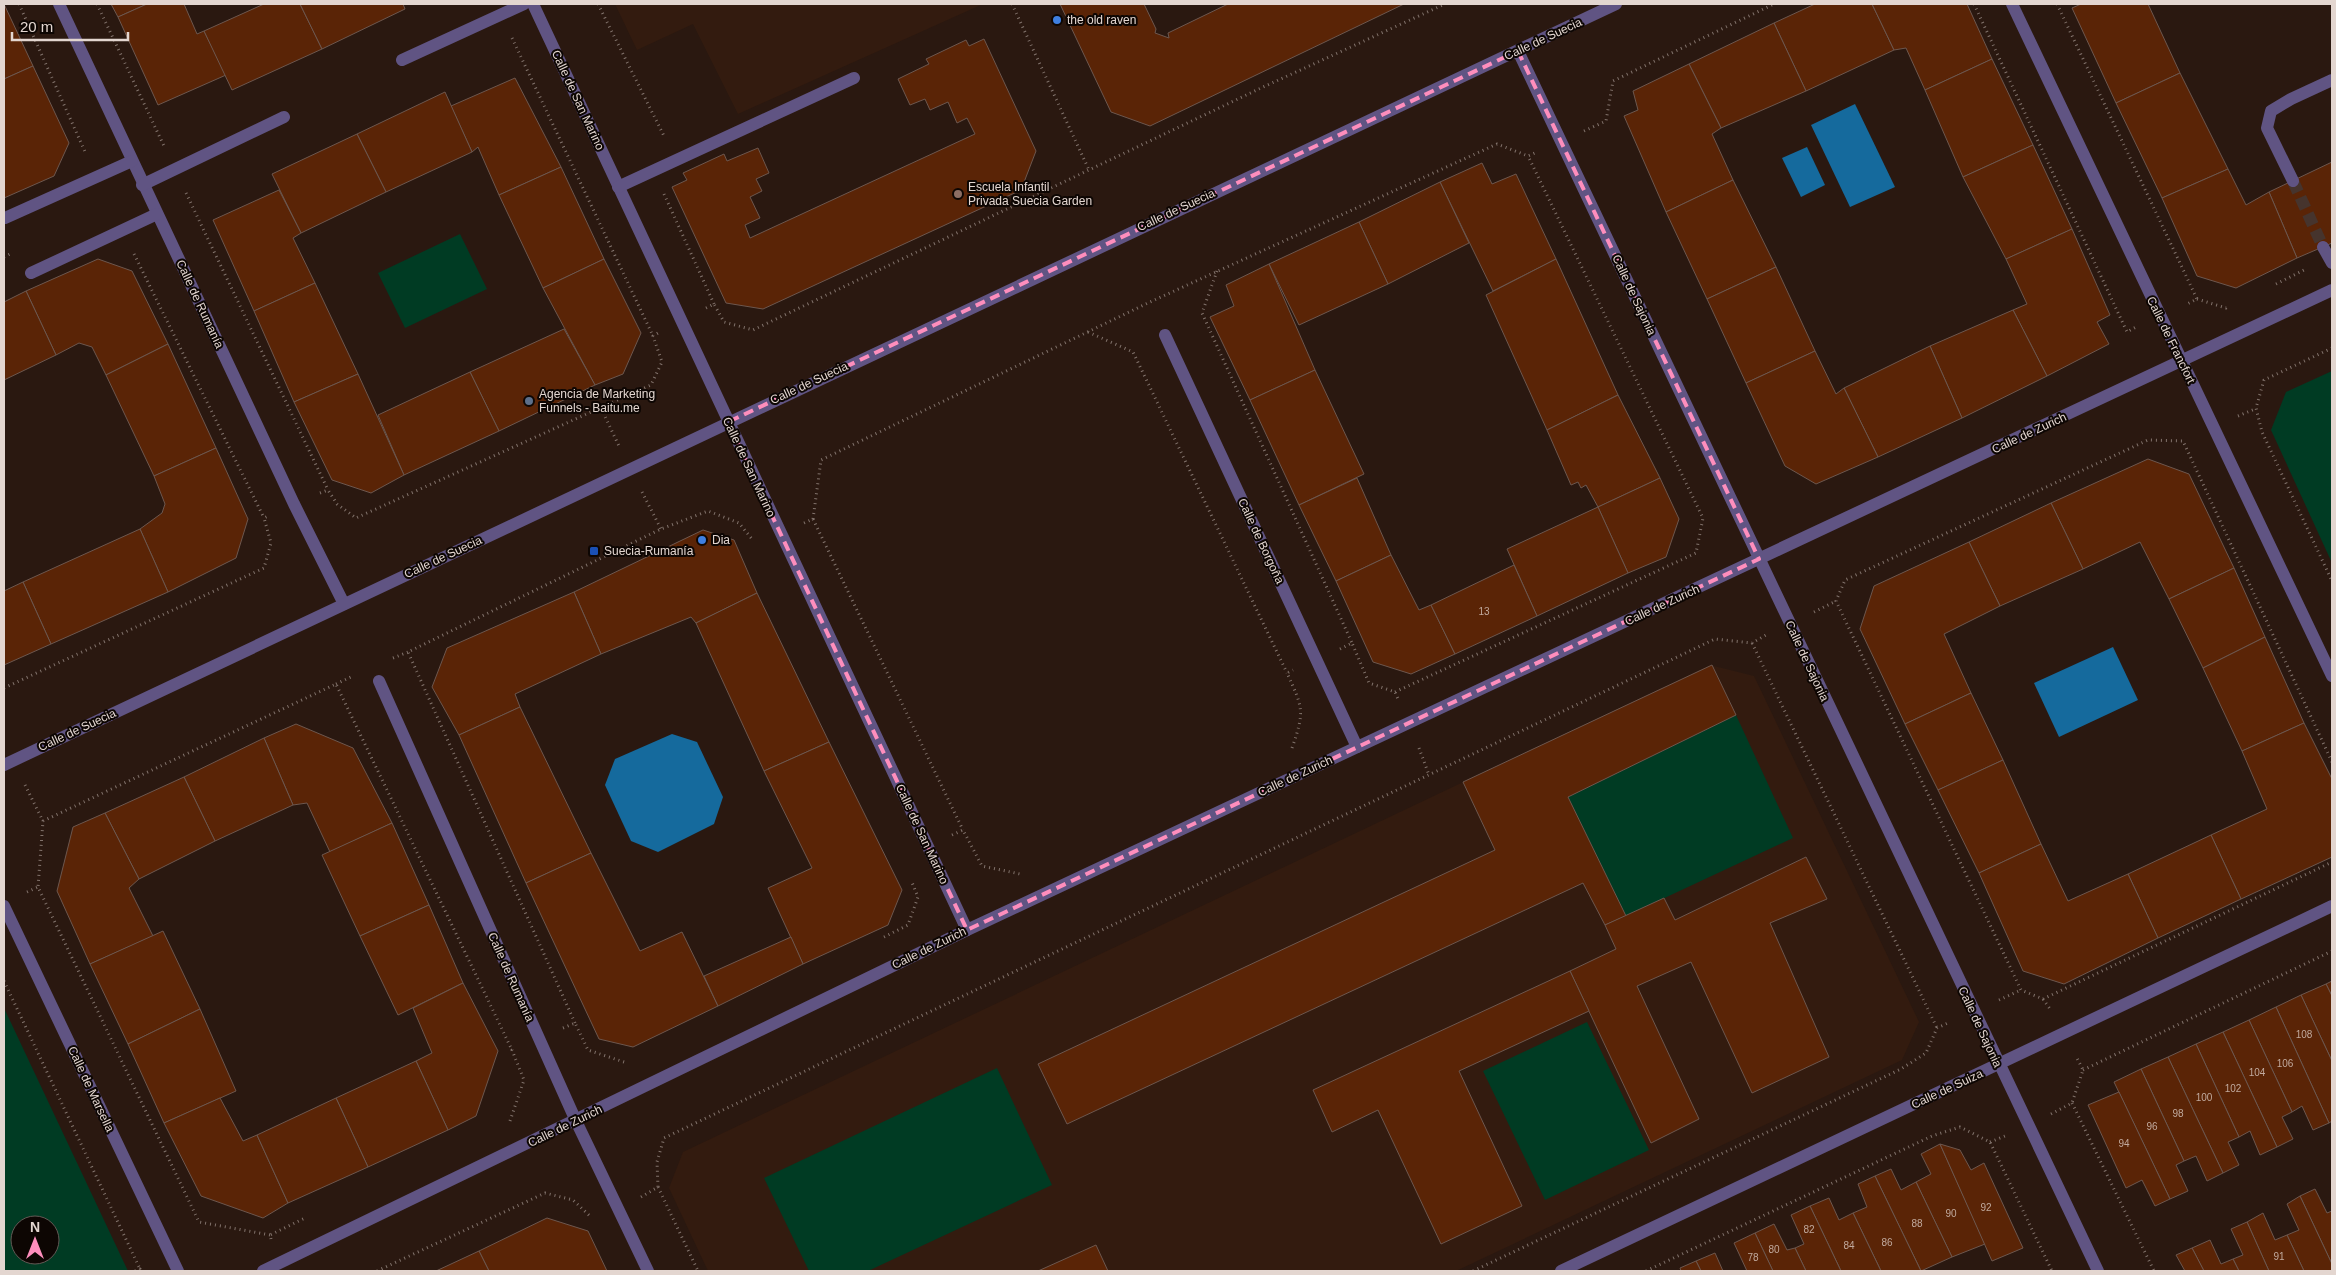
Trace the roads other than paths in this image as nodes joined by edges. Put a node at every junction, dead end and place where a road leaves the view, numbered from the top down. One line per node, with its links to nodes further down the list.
1 (59, 4): 11 (street, Calle de Rumanía)
2 (524, 4): 7 (street)
3 (533, 4): 14 (street, Calle de San Marino)
4 (1616, 4): 6 (street, Calle de Suecia)
5 (2012, 4): 20 (street, Calle de Francfort)
6 (1518, 51): 21 (street, Calle de Suecia); 22 (street, Calle de Sajonia)
7 (402, 60)
8 (854, 78): 14 (street)
9 (2332, 80): 12 (street)
10 (284, 117): 13 (street)
11 (132, 161): 13 (street, Calle de Rumanía); 16 (street)
12 (2293, 181)
13 (142, 185): 15 (street, Calle de Rumanía)
14 (618, 187): 21 (street, Calle de San Marino)
15 (157, 214): 17 (street); 23 (street, Calle de Rumanía)
16 (4, 218)
17 (31, 273)
18 (2332, 290): 20 (street, Calle de Zurich)
19 (1165, 335): 26 (street, Calle de Borgoña)
20 (2181, 361): 22 (street, Calle de Zurich); 24 (street, Calle de Francfort)
21 (728, 422): 23 (street, Calle de Suecia); 30 (street, Calle de San Marino)
22 (1759, 559): 26 (street, Calle de Zurich); 31 (street, Calle de Sajonia)
23 (344, 604): 27 (street, Calle de Suecia)
24 (2332, 676)
25 (379, 682): 32 (street, Calle de Rumanía)
26 (1357, 748): 30 (street, Calle de Zurich)
27 (4, 765)
28 (4, 906): 33 (street, Calle de Marsella)
29 (2332, 906): 31 (street, Calle de Suiza)
30 (967, 930): 32 (street, Calle de Zurich)
31 (1998, 1065): 36 (street, Calle de Suiza); 37 (street, Calle de Sajonia)
32 (576, 1121): 34 (street, Calle de Zurich); 35 (street, Calle de Rumanía)
33 (178, 1271)
34 (263, 1271)
35 (648, 1271)
36 (1561, 1271)
37 (2098, 1271)

